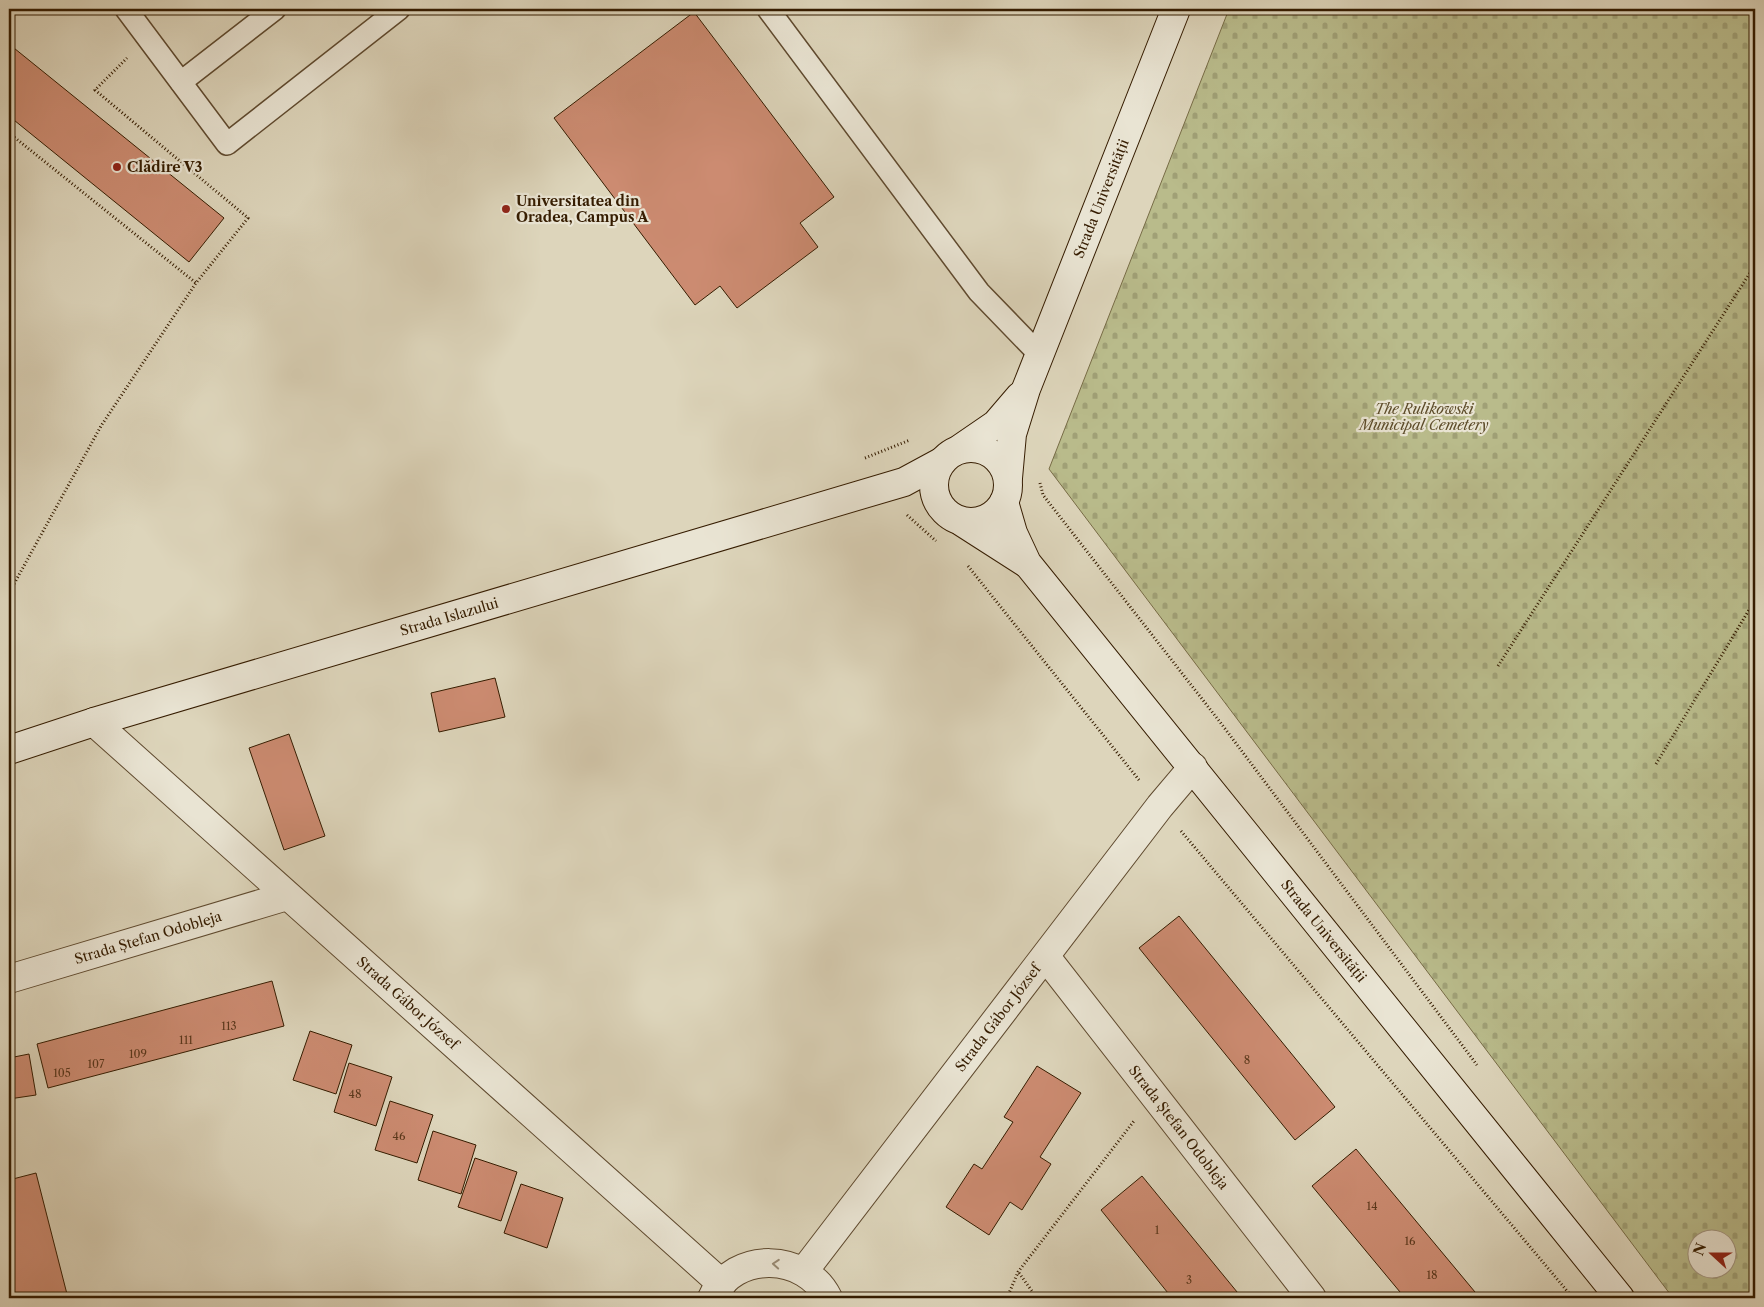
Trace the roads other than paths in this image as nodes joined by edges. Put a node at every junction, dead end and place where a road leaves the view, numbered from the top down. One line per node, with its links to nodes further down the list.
1 (275, 9): 6 (lane)
2 (399, 9): 6 (lane)
3 (768, 9): 7 (lane)
4 (1176, 9): 7 (street, Strada Universității)
5 (135, 12): 6 (lane)
6 (181, 82)
7 (1040, 354): 8 (street, Strada Universității)
8 (1026, 389): 9 (street, Strada Universității); 11 (street, Strada Universității)
9 (951, 455): 10 (street, Strada Islazului); 11 (street); 12 (street)
10 (890, 486): 12 (street); 14 (street, Strada Islazului)
11 (1006, 490): 12 (street); 13 (street, Strada Universității)
12 (952, 515): 13 (street, Strada Universității)
13 (1027, 564): 16 (street, Strada Universității)
14 (94, 722): 15 (street, Strada Islazului); 17 (street, Strada Gábor József)
15 (9, 750)
16 (1193, 767): 18 (street, Strada Gábor József); 24 (street, Strada Universității)
17 (287, 896): 19 (street, Strada Ștefan Odobleja); 21 (street, Strada Gábor József)
18 (1046, 956): 20 (street, Strada Gábor József); 23 (street, Strada Ștefan Odobleja)
19 (9, 979)
20 (804, 1271): 21 (street, Strada Gábor József, one-way to 21); 22 (street, Strada Gábor József)
21 (717, 1291)
22 (828, 1298)
23 (1312, 1298)
24 (1620, 1298)

